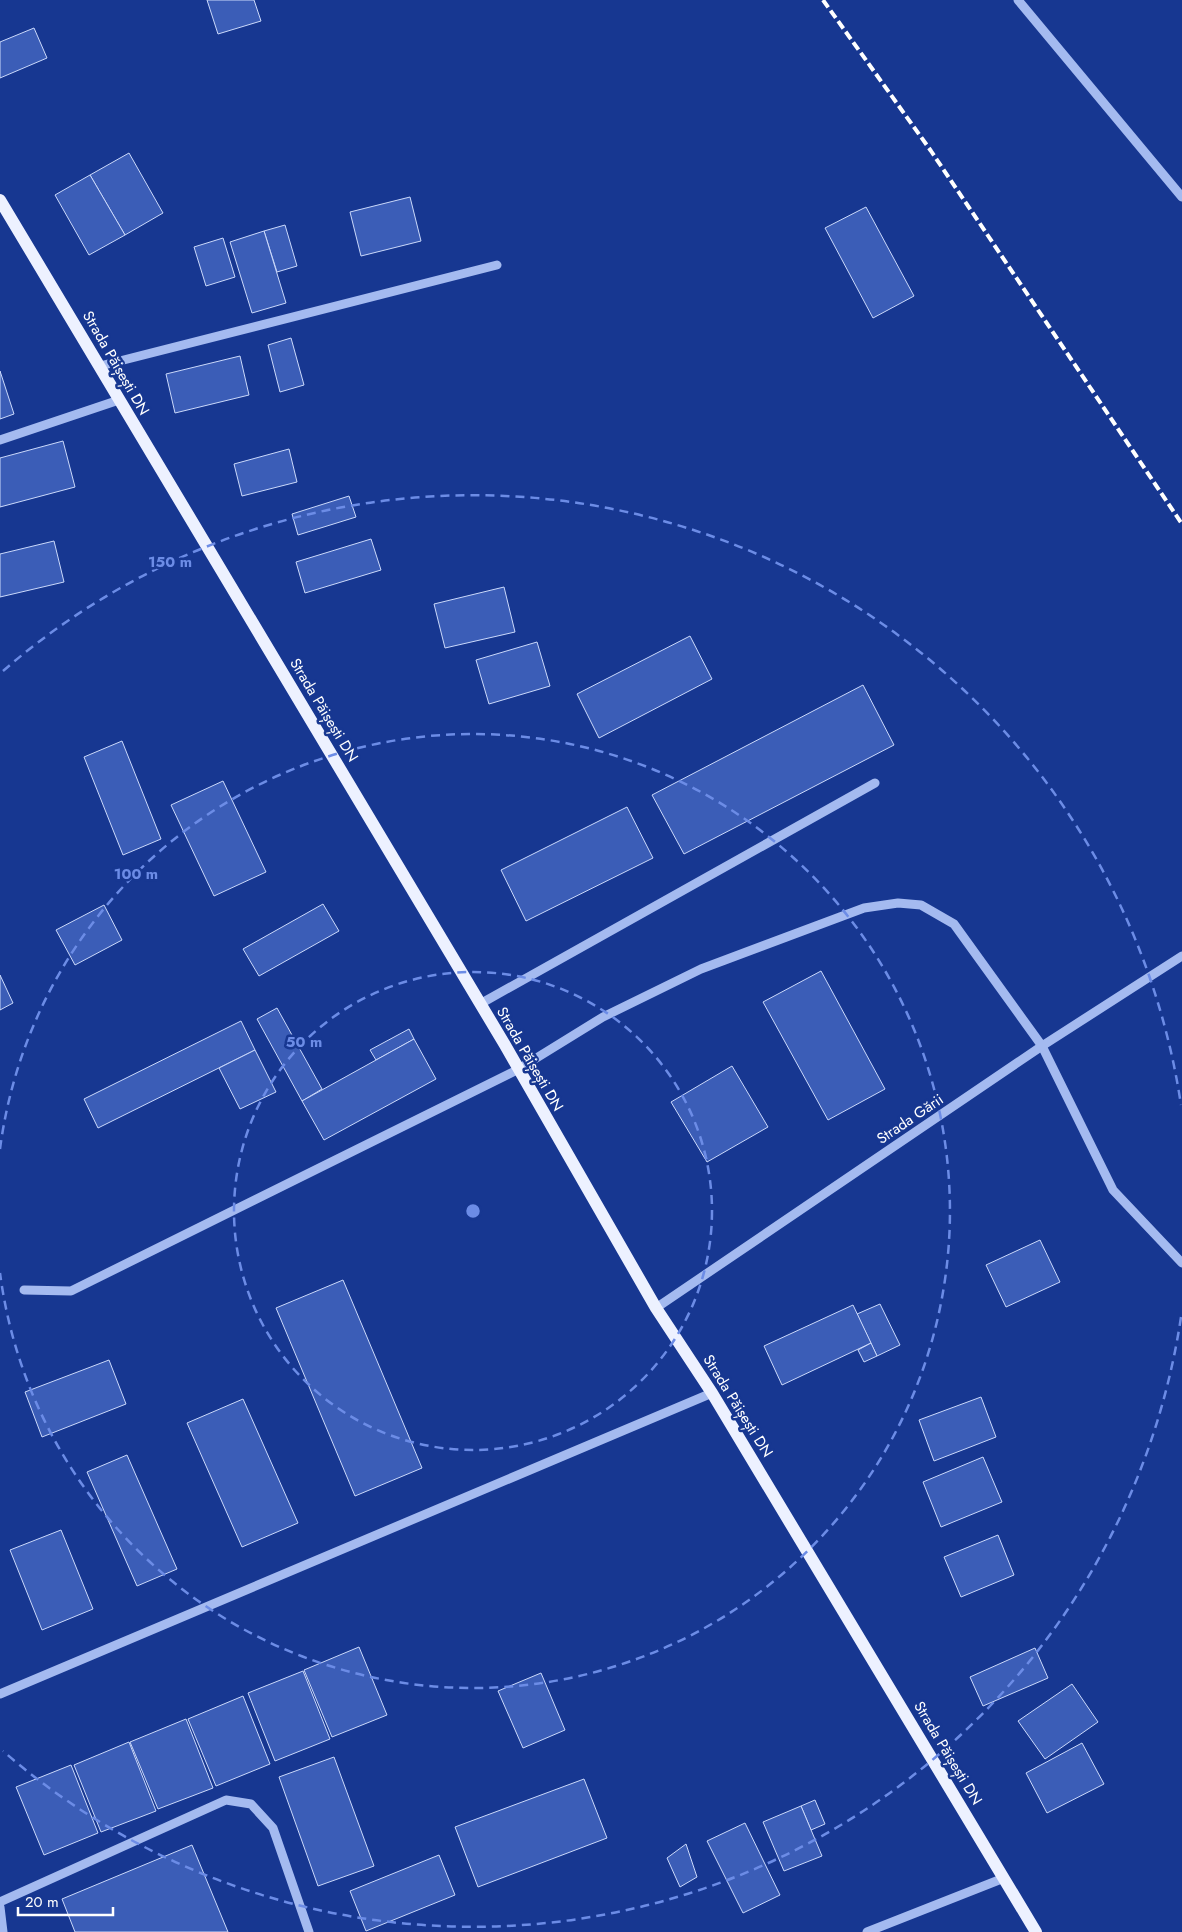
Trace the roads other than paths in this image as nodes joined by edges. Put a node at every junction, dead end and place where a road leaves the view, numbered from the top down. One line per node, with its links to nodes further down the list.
1 (1018, 0): 2 (street)
2 (1182, 197)
3 (0, 200): 5 (main road, Strada Păișești DN)
4 (497, 264): 5 (street)
5 (100, 366): 6 (main road, Strada Păișești DN)
6 (119, 400): 7 (street); 10 (main road, Strada Păișești DN)
7 (0, 440)
8 (875, 783): 10 (street)
9 (1182, 956): 11 (street, Strada Gării)
10 (480, 1004): 12 (main road, Strada Păișești DN)
11 (1042, 1046): 12 (street); 13 (street); 15 (street, Strada Gării)
12 (518, 1070): 14 (street); 15 (main road, Strada Păișești DN)
13 (1182, 1263)
14 (24, 1290)
15 (656, 1308): 16 (main road, Strada Păișești DN)
16 (712, 1393): 17 (street); 18 (main road, Strada Păișești DN)
17 (0, 1694)
18 (1004, 1878): 23 (street); 24 (main road, Strada Păișești DN)
19 (0, 1902): 22 (street)
20 (0, 1907): 21 (street)
21 (3, 1932)
22 (309, 1932)
23 (867, 1932)
24 (1036, 1932)

